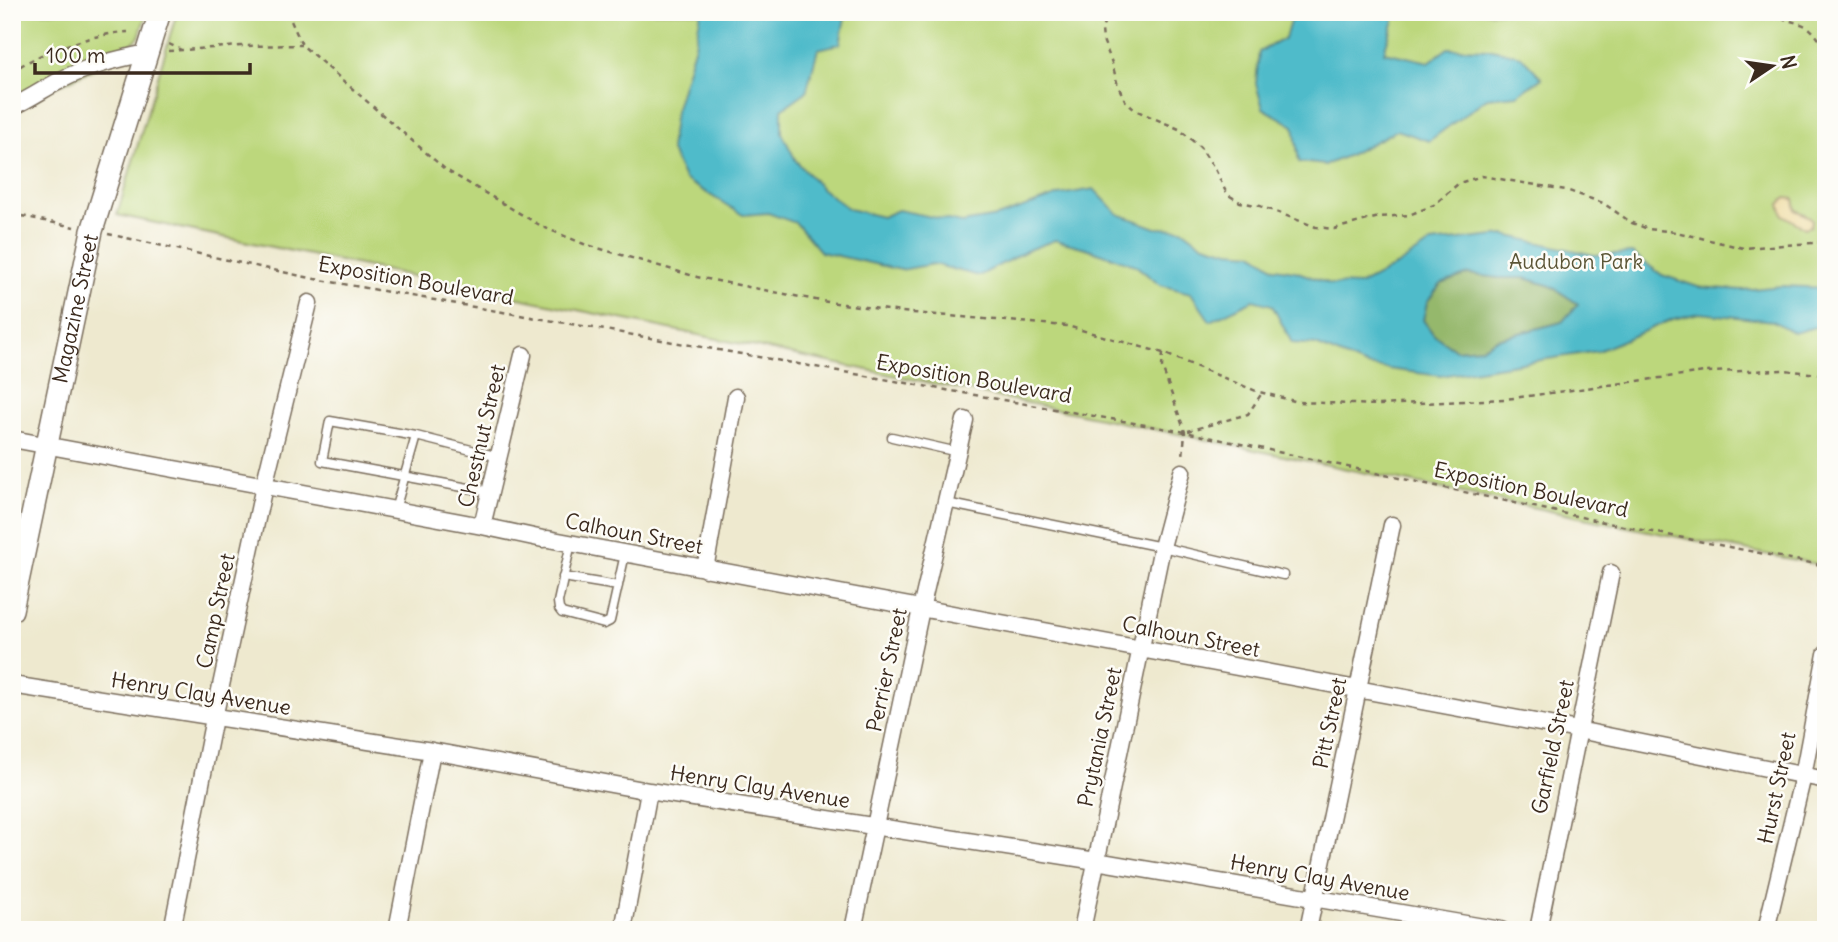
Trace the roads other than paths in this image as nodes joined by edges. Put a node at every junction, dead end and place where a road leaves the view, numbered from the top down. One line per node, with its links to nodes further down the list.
1 (160, 12): 2 (street, Magazine Street)
2 (147, 52): 3 (street); 11 (street, Magazine Street)
3 (12, 107)
4 (309, 303): 16 (street, Camp Street)
5 (523, 355): 13 (street, Chestnut Street)
6 (736, 397): 25 (street)
7 (965, 420): 12 (street, Perrier Street)
8 (416, 436): 13 (lane); 15 (lane); 15 (lane)
9 (892, 437): 12 (lane)
10 (12, 439): 11 (street, Calhoun Street)
11 (47, 445): 16 (street, Calhoun Street); 31 (street, Magazine Street)
12 (958, 452): 18 (street, Perrier Street)
13 (499, 457): 17 (street, Chestnut Street)
14 (1181, 472): 23 (street, Prytania Street)
15 (405, 476): 17 (lane); 19 (lane)
16 (264, 486): 19 (street, Calhoun Street); 36 (street, Camp Street)
17 (490, 492): 21 (street, Chestnut Street)
18 (946, 503): 23 (lane); 30 (street, Perrier Street)
19 (396, 510): 21 (street, Calhoun Street)
20 (1392, 525): 35 (street, Pitt Street)
21 (482, 526): 22 (street, Calhoun Street)
22 (570, 543): 24 (street, Calhoun Street); 28 (lane)
23 (1162, 547): 27 (lane); 32 (street, Prytania Street)
24 (625, 554): 25 (street, Calhoun Street); 29 (lane)
25 (705, 569): 30 (street, Calhoun Street)
26 (1611, 573): 37 (street, Garfield Street)
27 (1283, 575)
28 (563, 577): 29 (lane); 29 (lane)
29 (618, 586)
30 (921, 609): 32 (street, Calhoun Street); 42 (street, Perrier Street)
31 (12, 610)
32 (1140, 649): 35 (street, Calhoun Street); 43 (street, Prytania Street)
33 (1826, 654): 39 (street, Hurst Street)
34 (12, 685): 36 (street, Henry Clay Avenue)
35 (1359, 690): 37 (street, Calhoun Street); 44 (street, Pitt Street)
36 (214, 718): 38 (street, Henry Clay Avenue); 45 (street, Camp Street)
37 (1578, 730): 39 (street, Calhoun Street); 52 (street, Garfield Street)
38 (432, 751): 41 (street, Henry Clay Avenue); 46 (street)
39 (1803, 776): 40 (street, Calhoun Street); 53 (street, Hurst Street)
40 (1826, 780)
41 (649, 792): 42 (street, Henry Clay Avenue); 47 (street)
42 (875, 826): 43 (street, Henry Clay Avenue); 48 (street, Perrier Street)
43 (1096, 861): 44 (street, Henry Clay Avenue); 49 (street, Prytania Street)
44 (1314, 899): 50 (street, Pitt Street); 51 (street, Henry Clay Avenue)
45 (172, 930)
46 (397, 930)
47 (623, 930)
48 (853, 930)
49 (1082, 930)
50 (1308, 930)
51 (1501, 930)
52 (1538, 930)
53 (1766, 930)

